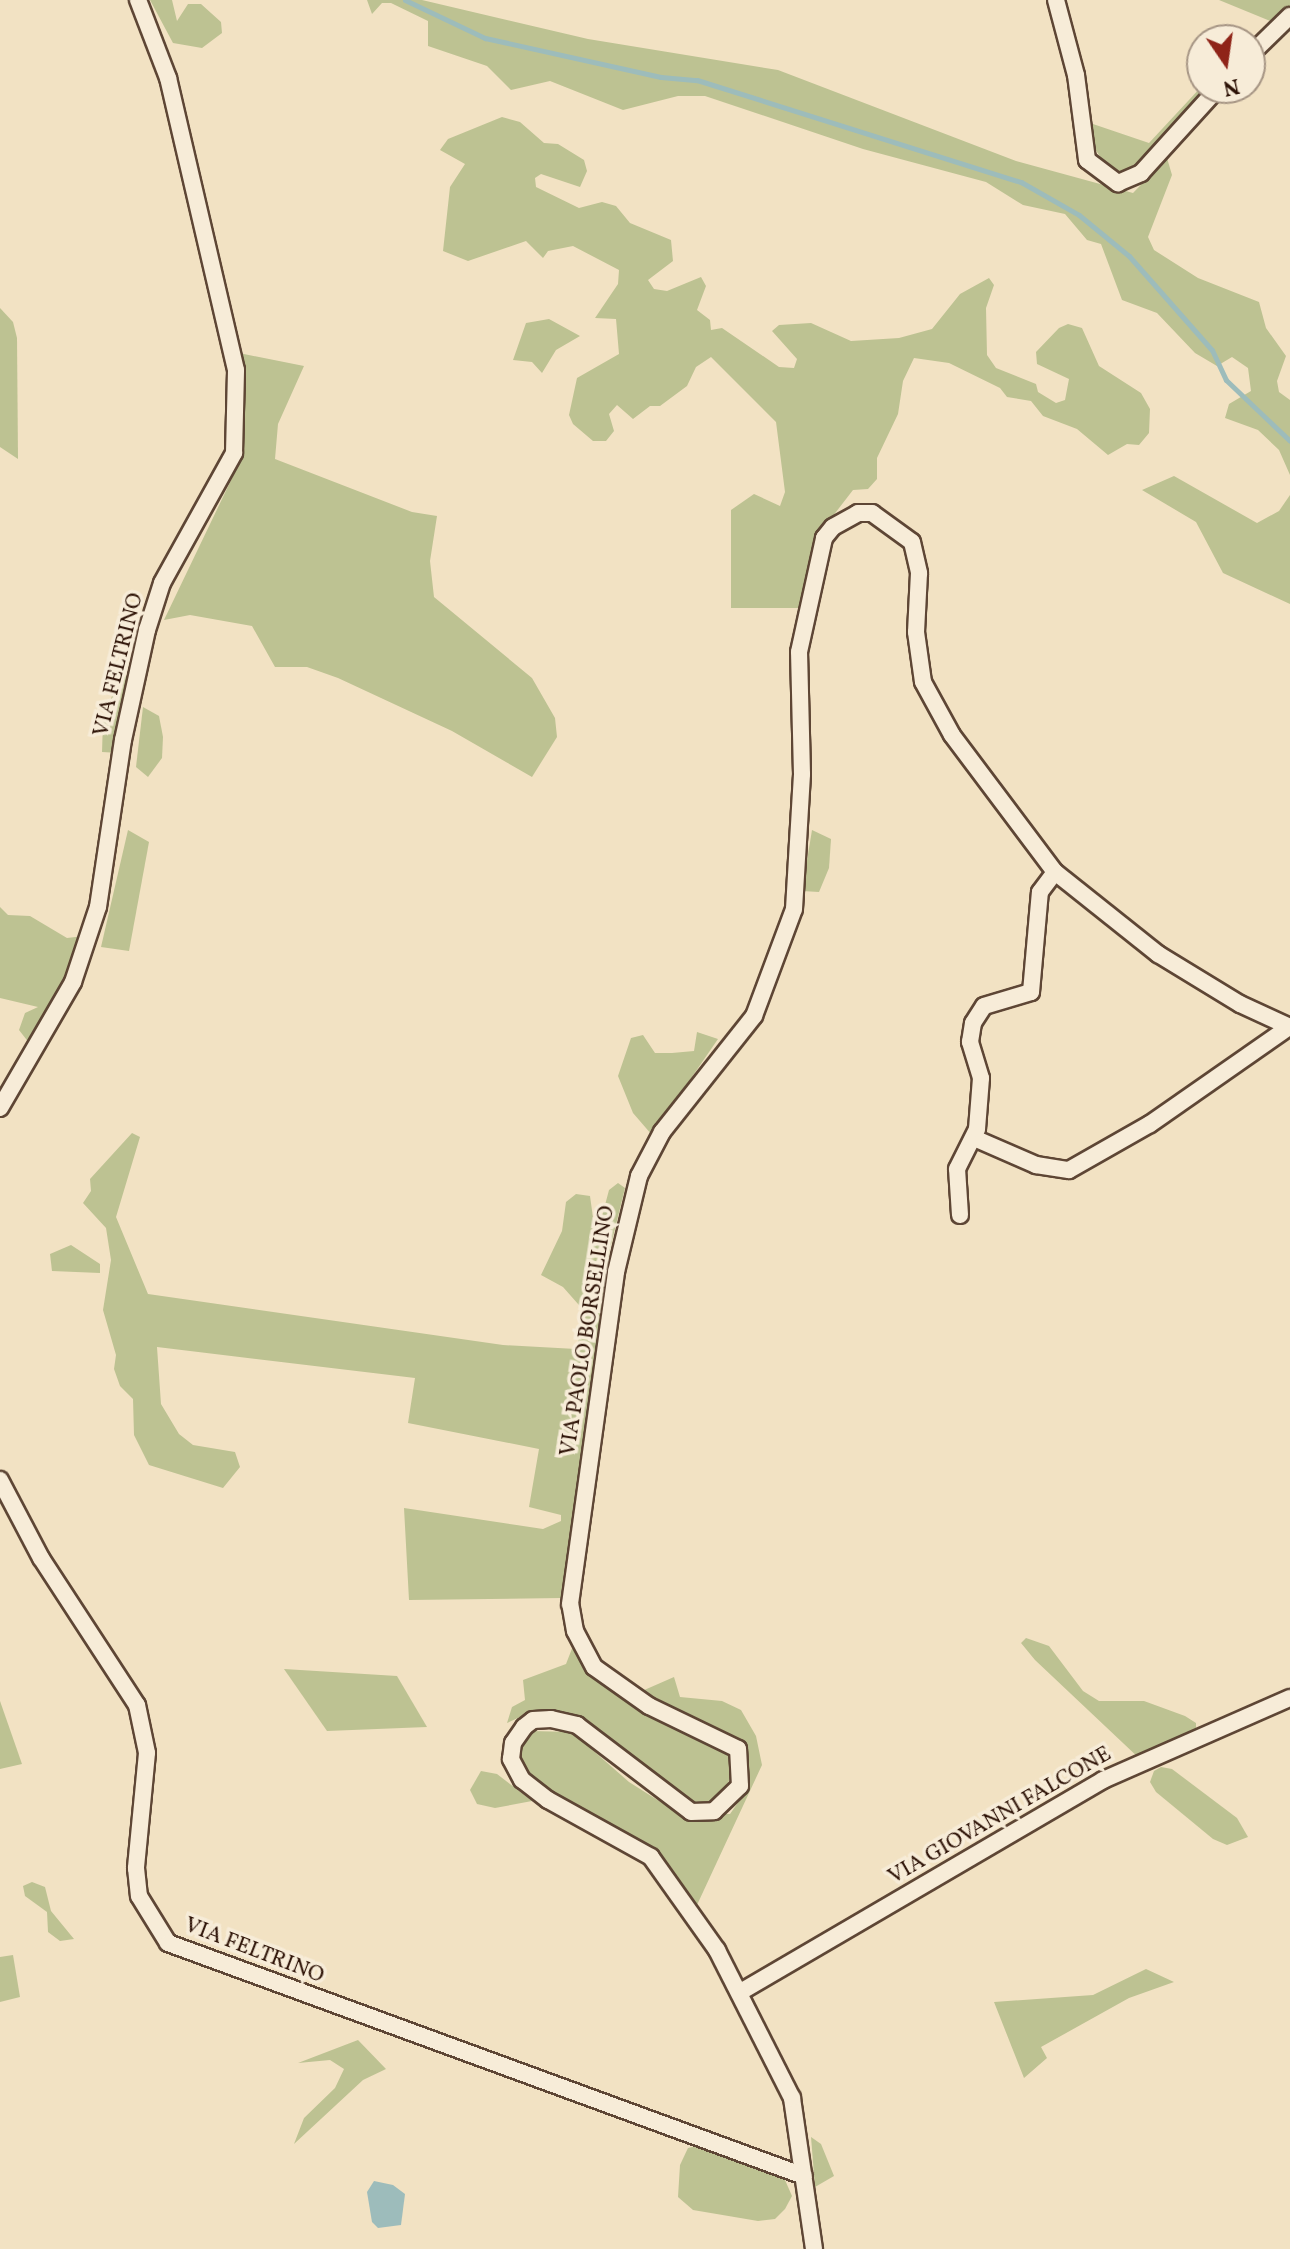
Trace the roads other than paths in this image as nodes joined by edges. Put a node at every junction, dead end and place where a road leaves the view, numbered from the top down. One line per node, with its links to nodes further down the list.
1 (138, 0): 8 (street, VIA FELTRINO)
2 (1056, 0): 5 (street)
3 (1290, 16): 4 (street)
4 (1266, 39)
5 (1204, 104)
6 (1055, 872): 7 (street, VIA PAOLO BORSELLINO); 9 (street); 13 (street, VIA PAOLO BORSELLINO)
7 (1290, 1027): 9 (street)
8 (0, 1108)
9 (974, 1138): 10 (street)
10 (960, 1215)
11 (0, 1480): 14 (street, VIA FELTRINO)
12 (1290, 1698): 13 (street, VIA GIOVANNI FALCONE)
13 (742, 1991): 14 (street, VIA PAOLO BORSELLINO)
14 (804, 2176): 15 (street, VIA PAOLO BORSELLINO)
15 (814, 2249)

